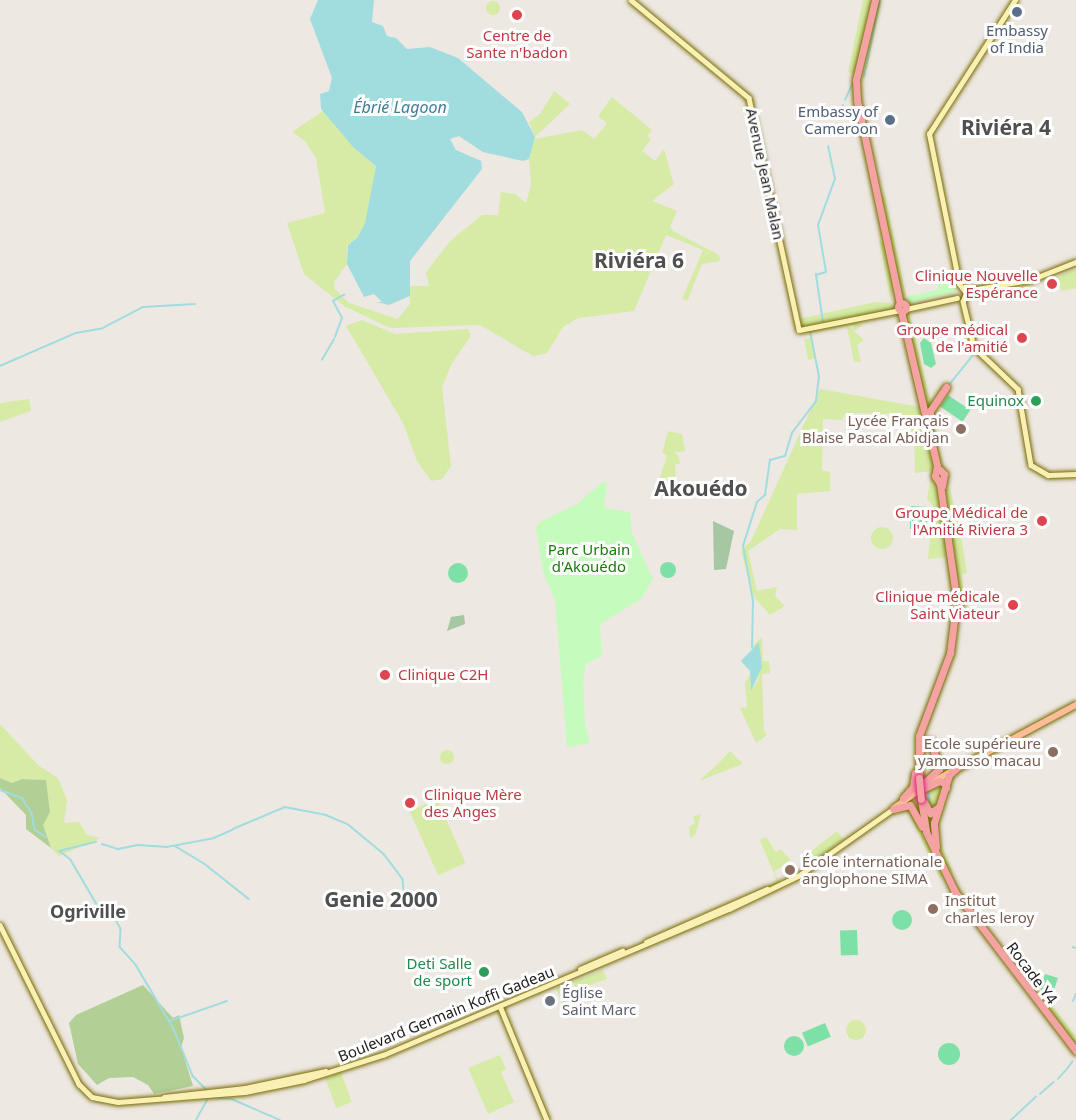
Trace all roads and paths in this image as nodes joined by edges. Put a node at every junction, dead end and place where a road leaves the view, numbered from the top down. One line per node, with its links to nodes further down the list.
1 (631, 0): 6 (main road, Avenue Jean Malan)
2 (876, 0): 6 (highway)
3 (1015, 0): 5 (main road)
4 (1076, 263): 5 (main road, Avenue Jean Malan)
5 (960, 296): 6 (main road, Avenue Jean Malan); 10 (main road)
6 (903, 307): 8 (highway); 9 (highway)
7 (946, 387): 8 (highway)
8 (933, 438): 9 (highway)
9 (939, 470): 11 (highway)
10 (1076, 474)
11 (959, 605): 13 (highway); 14 (highway)
12 (1076, 704): 15 (main road, Boulevard Germain Koffi Gadeau); 16 (main road, Boulevard Germain Koffi Gadeau)
13 (918, 741): 16 (highway); 17 (highway)
14 (920, 754): 16 (highway); 16 (highway)
15 (961, 764): 16 (main road, Boulevard Germain Koffi Gadeau); 19 (highway)
16 (920, 790): 17 (main road, Boulevard Germain Koffi Gadeau); 18 (main road, Boulevard Germain Koffi Gadeau); 19 (highway, Rocade Y4)
17 (903, 798): 20 (main road, Boulevard Germain Koffi Gadeau)
18 (893, 809): 19 (highway); 20 (main road, Boulevard Germain Koffi Gadeau)
19 (934, 847): 24 (highway, Rocade Y4); 25 (highway, Rocade Y4)
20 (767, 891): 22 (main road); 22 (main road, Boulevard Germain Koffi Gadeau)
21 (0, 925): 23 (main road, Boulevard Germain Koffi Gadeau)
22 (646, 943): 23 (main road, Boulevard Germain Koffi Gadeau)
23 (498, 1006): 26 (main road)
24 (1076, 1044)
25 (1076, 1051)
26 (546, 1120)

